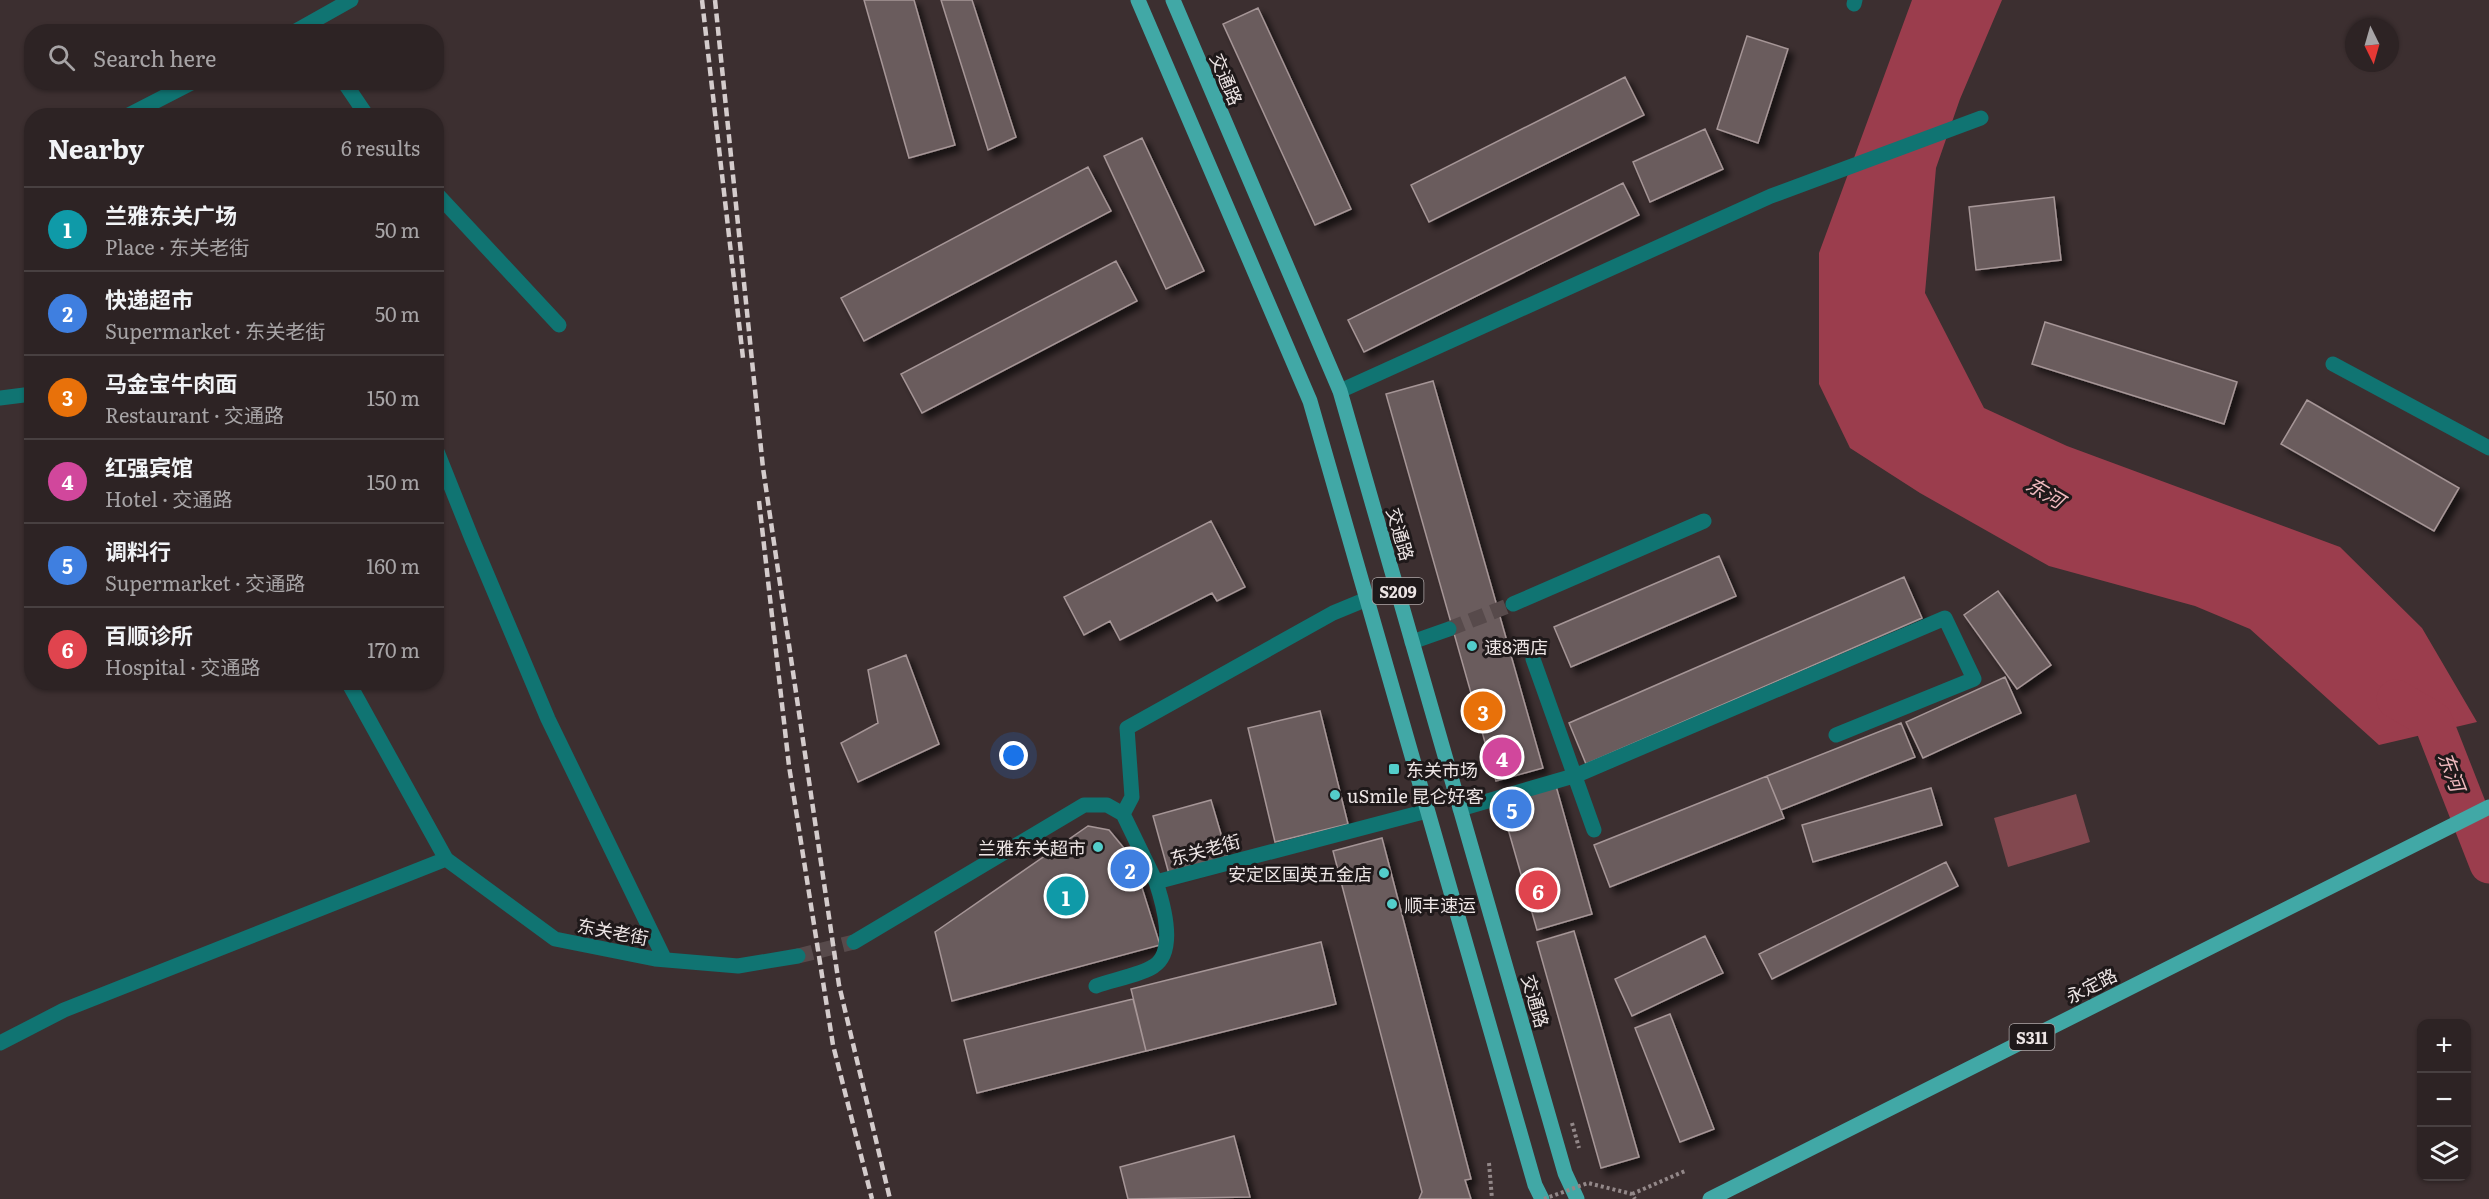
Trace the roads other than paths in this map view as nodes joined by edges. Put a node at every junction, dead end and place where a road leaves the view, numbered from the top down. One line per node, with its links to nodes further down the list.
1 (351, 0): 4 (street)
2 (1138, 0): 19 (main road, S209)
3 (1173, 0): 13 (main road, 交通路 / S209)
4 (312, 24)
5 (177, 90): 7 (street)
6 (349, 90): 8 (street)
7 (143, 108)
8 (362, 108)
9 (1981, 118): 13 (street)
10 (444, 202): 11 (street)
11 (559, 325)
12 (2333, 364): 16 (street)
13 (1340, 391): 22 (main road, 交通路 / S209)
14 (24, 395): 15 (street)
15 (0, 398)
16 (2489, 448)
17 (444, 470): 36 (street)
18 (1704, 521): 20 (street)
19 (1366, 599): 29 (main road, S209); 30 (street)
20 (1513, 604)
21 (1449, 629): 22 (street)
22 (1412, 642): 28 (main road, 交通路 / S209)
23 (1533, 659): 26 (street)
24 (352, 690): 32 (street)
25 (1836, 735): 26 (street)
26 (1577, 775): 28 (street); 31 (street)
27 (2489, 807): 41 (main road, 永定路 / S311)
28 (1460, 809): 40 (main road, 交通路 / S209)
29 (1427, 811): 33 (street, 东关老街); 39 (main road, S209)
30 (1123, 814): 33 (street, 东关老街); 34 (street)
31 (1594, 830)
32 (446, 859): 36 (street, 东关老街); 38 (street)
33 (1156, 882): 37 (street)
34 (854, 942)
35 (798, 956): 36 (street, 东关老街)
36 (665, 960)
37 (1096, 986)
38 (0, 1044)
39 (1543, 1199)
40 (1577, 1199)
41 (1710, 1199)

